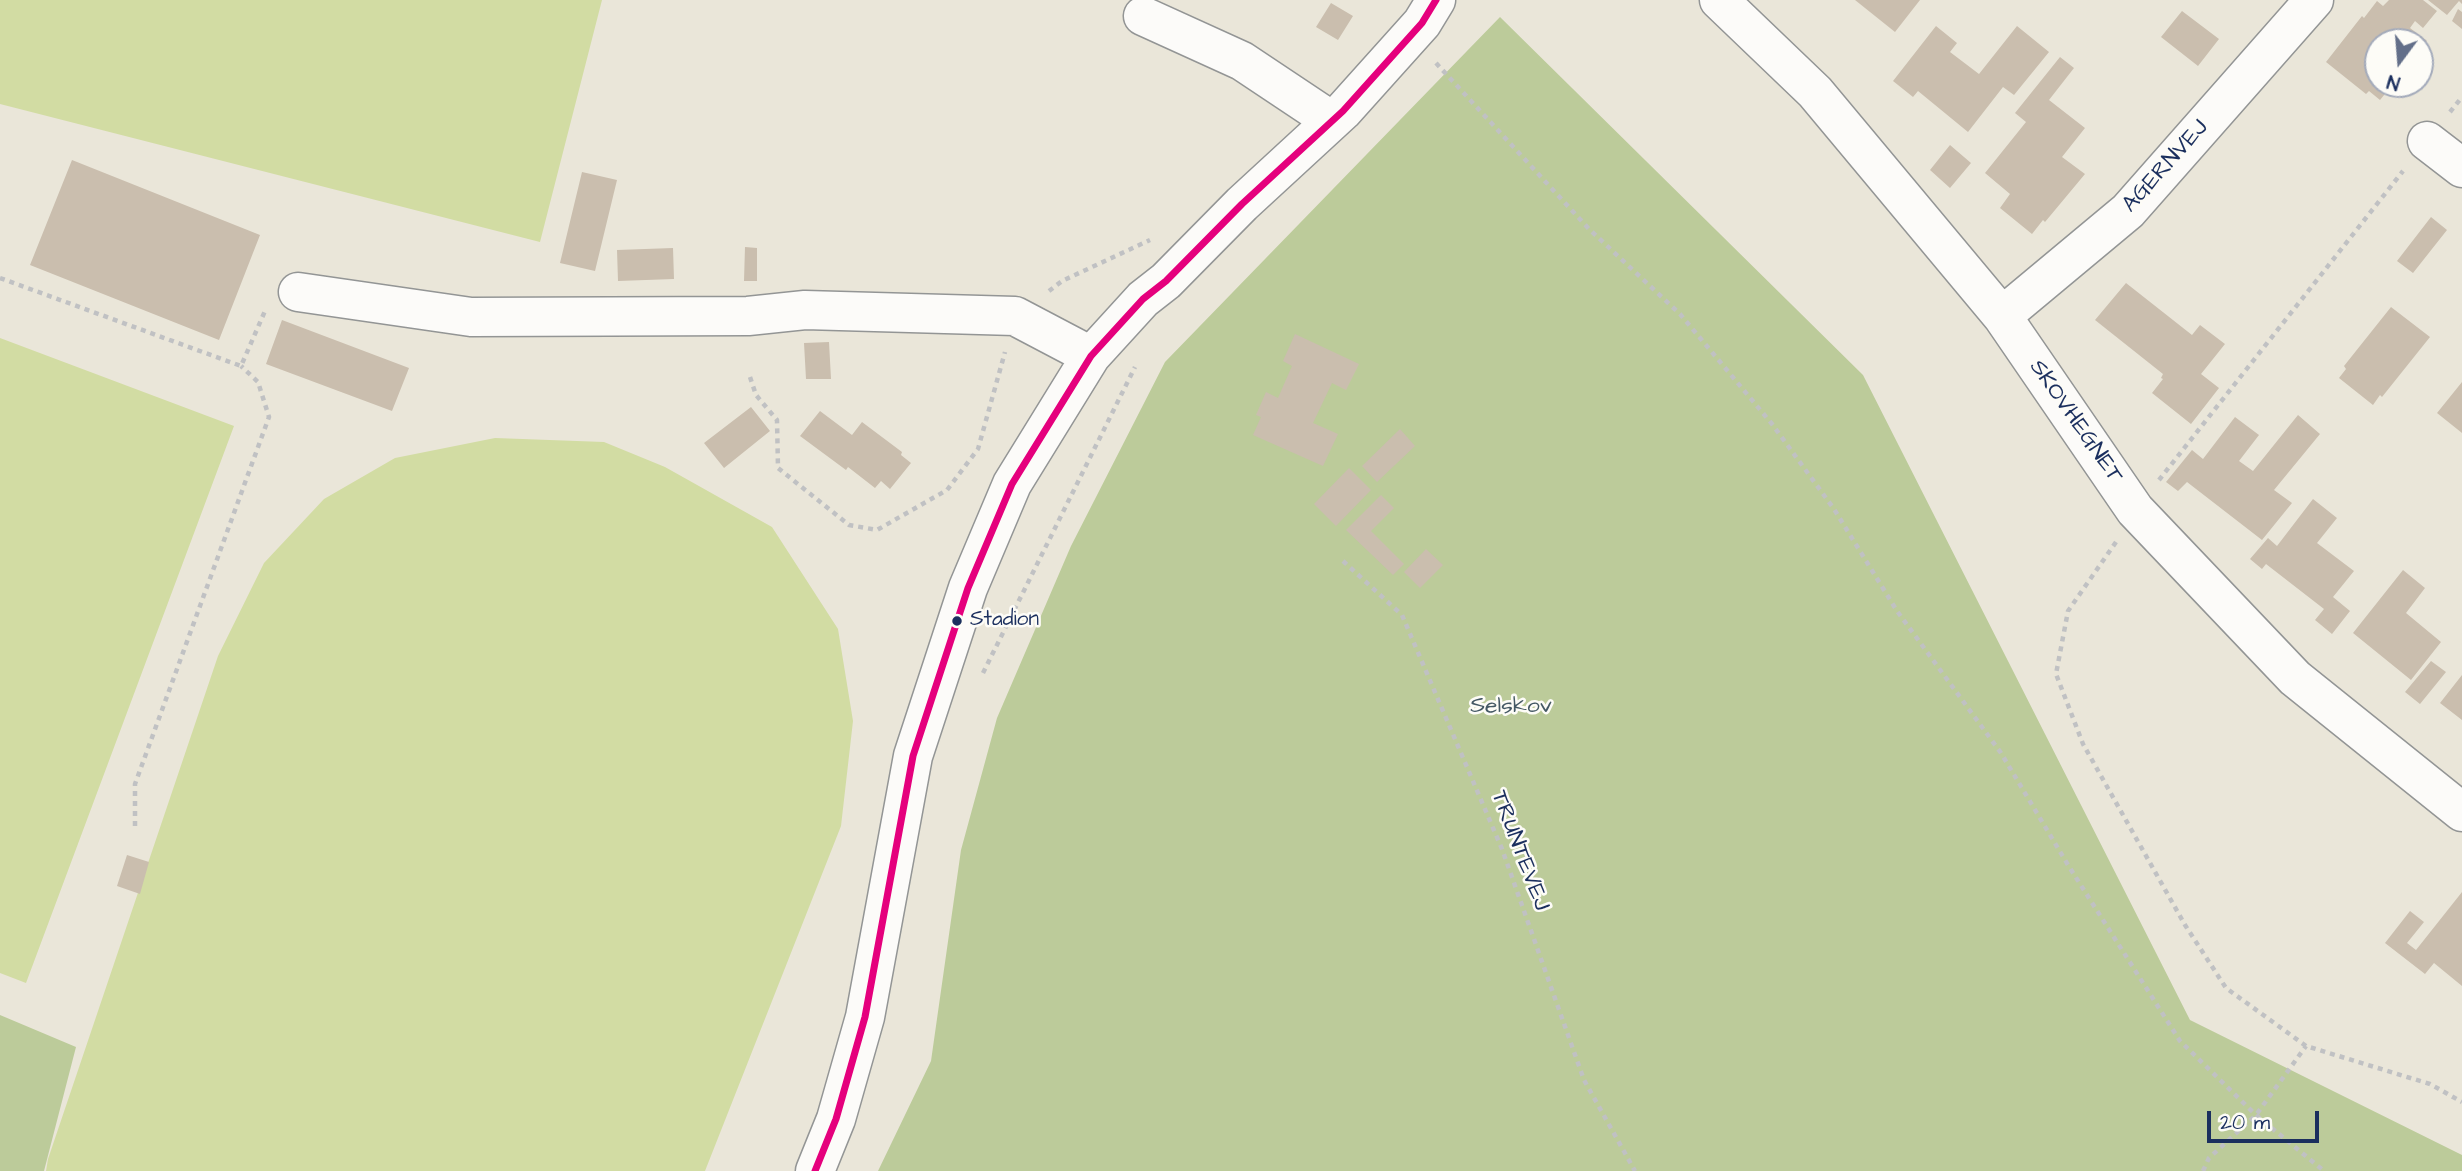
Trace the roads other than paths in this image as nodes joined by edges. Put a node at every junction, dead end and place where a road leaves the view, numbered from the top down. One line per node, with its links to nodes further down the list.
1 (1436, 0): 5 (street)
2 (1719, 0): 9 (street, SKOVHEGNET)
3 (2314, 0): 9 (street, AGERNVEJ)
4 (1143, 16): 5 (street)
5 (1332, 121): 10 (street)
6 (2427, 141): 7 (street)
7 (2462, 168)
8 (298, 292): 10 (street)
9 (2002, 316): 11 (street, SKOVHEGNET)
10 (1091, 356): 12 (street)
11 (2462, 812)
12 (815, 1171)

